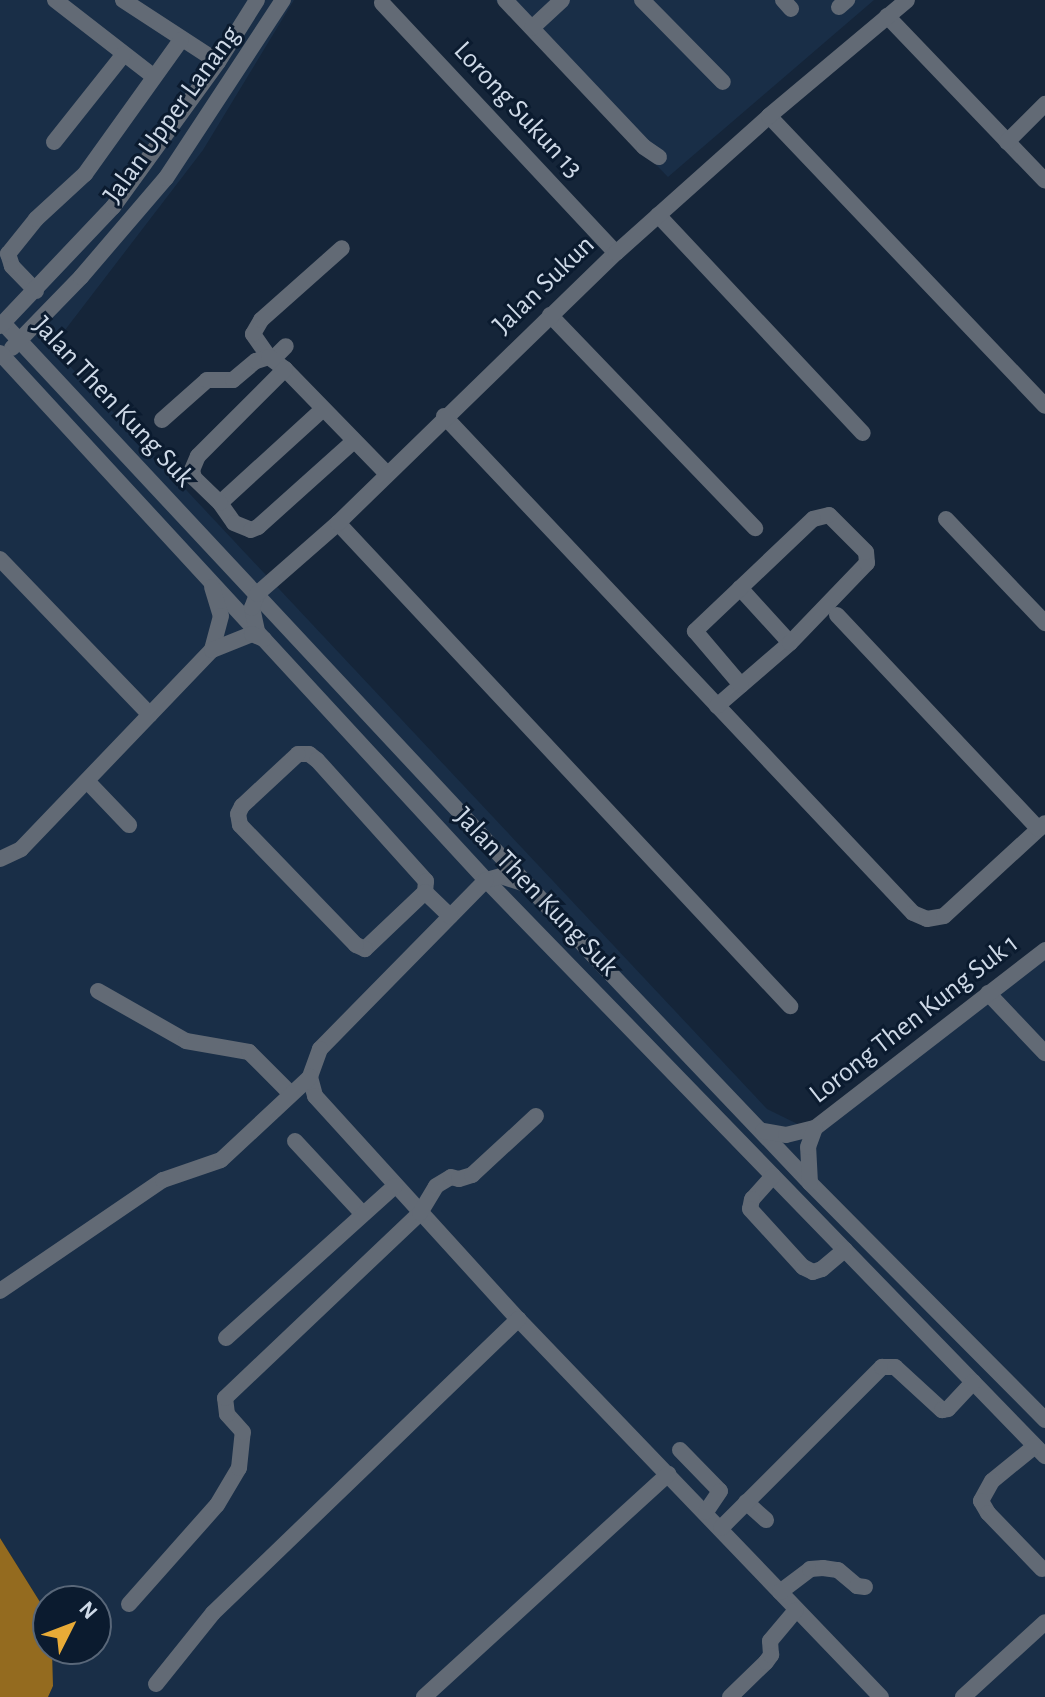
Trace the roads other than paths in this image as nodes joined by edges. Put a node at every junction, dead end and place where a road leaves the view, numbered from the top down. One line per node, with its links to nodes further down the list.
1 (55, 0): 13 (street)
2 (123, 0): 12 (street)
3 (257, 0): 14 (street, Jalan Upper Lanang)
4 (283, 0): 29 (street, Jalan Upper Lanang)
5 (505, 0): 11 (street)
6 (562, 0): 11 (street)
7 (642, 0): 16 (street)
8 (907, 0): 10 (street, Jalan Sukun)
9 (382, 3): 25 (street, Lorong Sukun 13)
10 (887, 16): 18 (street, Jalan Sukun); 20 (street)
11 (532, 28): 21 (street)
12 (181, 40): 14 (street); 15 (street)
13 (124, 54): 15 (street); 19 (street)
14 (218, 62): 26 (street, Jalan Upper Lanang)
15 (153, 76): 26 (street)
16 (723, 82)
17 (1045, 104): 20 (street)
18 (769, 116): 23 (street, Jalan Sukun); 33 (street)
19 (54, 142)
20 (1007, 142): 22 (street)
21 (659, 157)
22 (1045, 181)
23 (658, 215): 25 (street, Jalan Sukun); 37 (street)
24 (342, 248): 32 (street)
25 (616, 253): 27 (street, Jalan Sukun)
26 (36, 291): 28 (street, Jalan Upper Lanang)
27 (550, 315): 35 (street, Jalan Sukun); 43 (street)
28 (2, 325): 29 (street, Jalan Then Kung Suk)
29 (20, 341): 31 (street, Jalan Upper Lanang); 47 (street, Jalan Then Kung Suk)
30 (286, 346): 32 (street)
31 (1, 357): 45 (street, Jalan Then Kung Suk)
32 (275, 362): 34 (street); 36 (street); 40 (street)
33 (1045, 406)
34 (323, 409): 38 (street); 40 (street)
35 (444, 416): 39 (street, Jalan Sukun); 54 (street)
36 (162, 420)
37 (863, 433)
38 (354, 441): 39 (street); 40 (street)
39 (386, 473): 42 (street, Jalan Sukun)
40 (220, 503)
41 (946, 519): 49 (street)
42 (338, 523): 47 (street, Jalan Sukun); 68 (street)
43 (755, 528)
44 (0, 559): 55 (street)
45 (207, 577): 50 (street, Jalan Then Kung Suk); 52 (street)
46 (740, 588): 51 (street); 51 (street); 53 (street)
47 (257, 594): 50 (street); 59 (street, Jalan Then Kung Suk)
48 (837, 615): 58 (street)
49 (1045, 623)
50 (261, 636): 52 (street); 61 (street, Jalan Then Kung Suk)
51 (790, 643): 53 (street)
52 (212, 650): 55 (street)
53 (741, 685): 54 (street)
54 (717, 706): 58 (street)
55 (150, 715): 56 (street)
56 (87, 781): 57 (street); 60 (street)
57 (129, 825)
58 (1042, 826)
59 (474, 828): 61 (street); 62 (street, Jalan Then Kung Suk)
60 (0, 860)
61 (486, 880): 62 (street); 64 (street); 76 (street, Jalan Then Kung Suk)
62 (527, 886): 74 (street, Jalan Then Kung Suk)
63 (425, 892): 63 (street); 64 (street)
64 (450, 916): 70 (street)
65 (1045, 950): 67 (street, Lorong Then Kung Suk 1)
66 (98, 991): 71 (street)
67 (988, 993): 69 (street); 73 (street, Lorong Then Kung Suk 1)
68 (790, 1006)
69 (1045, 1053)
70 (310, 1077): 71 (street); 78 (street)
71 (291, 1094): 82 (street)
72 (536, 1116): 80 (street)
73 (815, 1128): 74 (street); 77 (street)
74 (763, 1131): 77 (street, Jalan Then Kung Suk)
75 (295, 1141): 79 (street)
76 (773, 1176): 81 (street, Jalan Then Kung Suk); 81 (street)
77 (810, 1183): 86 (street, Jalan Then Kung Suk)
78 (395, 1186): 79 (street); 80 (street)
79 (362, 1213): 84 (street)
80 (420, 1213): 83 (street); 97 (street)
81 (845, 1250): 85 (street, Jalan Then Kung Suk)
82 (0, 1291)
83 (518, 1319): 89 (street); 100 (street)
84 (226, 1338)
85 (973, 1382): 88 (street, Jalan Then Kung Suk); 90 (street)
86 (1045, 1420)
87 (680, 1450): 91 (street)
88 (1040, 1451): 94 (street)
89 (668, 1474): 91 (street); 101 (street)
90 (746, 1502): 92 (street); 93 (street)
91 (706, 1512): 93 (street)
92 (766, 1520)
93 (721, 1528): 96 (street)
94 (1042, 1569)
95 (865, 1587): 96 (street)
96 (780, 1592): 98 (street)
97 (129, 1604)
98 (796, 1610): 102 (street); 103 (street)
99 (1045, 1622): 104 (street)
100 (156, 1684)
101 (424, 1697)
102 (730, 1697)
103 (881, 1697)
104 (963, 1697)

